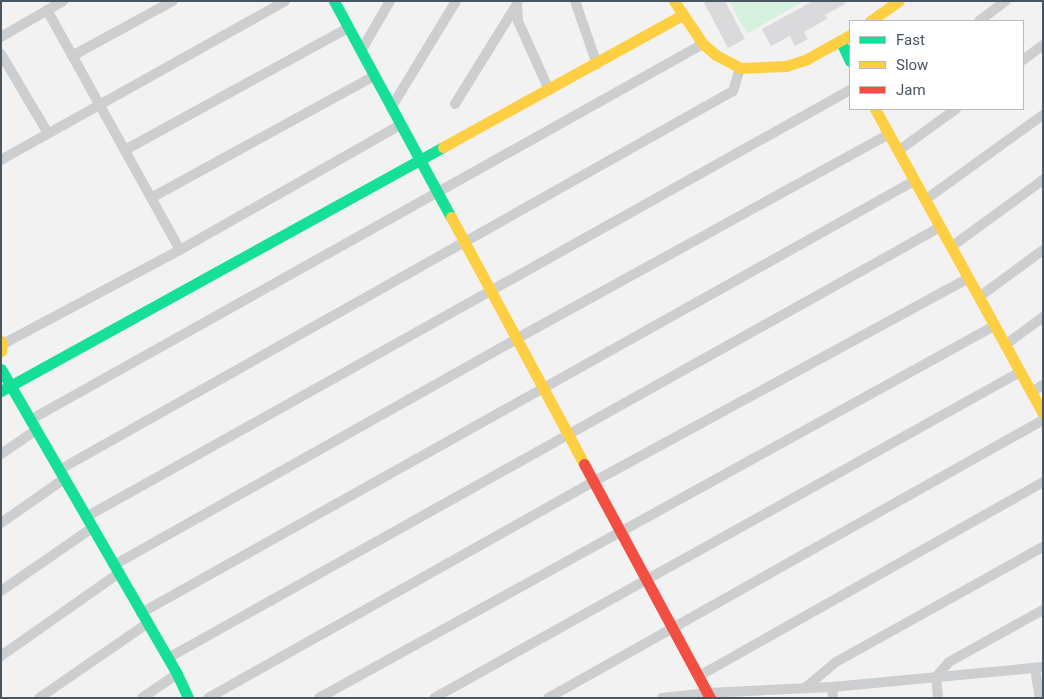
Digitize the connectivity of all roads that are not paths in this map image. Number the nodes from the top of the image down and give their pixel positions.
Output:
1 (63, 1) edge
2 (172, 1) edge
3 (285, 1) edge
4 (334, 1) edge
5 (390, 1) edge
6 (456, 1) edge
7 (575, 1) edge
8 (674, 1) edge
9 (899, 1) edge
10 (1006, 1) edge
11 (517, 3) edge
12 (47, 10) junction
13 (682, 15) junction
14 (871, 20) edge
15 (980, 20) edge
16 (348, 28) junction
17 (1, 37) edge
18 (846, 38) edge
19 (703, 44) junction
20 (1043, 45) edge
21 (361, 51) junction
22 (1, 54) edge
23 (849, 55) edge
24 (72, 56) junction
25 (1024, 59) edge
26 (598, 64) junction
27 (740, 68) junction
28 (374, 76) junction
29 (549, 90) junction
30 (849, 91) edge
31 (99, 104) junction
32 (455, 104) dead end
33 (391, 108) junction
34 (876, 110) edge
35 (955, 110) edge
36 (1043, 115) edge
37 (400, 125) junction
38 (48, 133) junction
39 (888, 134) junction
40 (125, 150) junction
41 (898, 151) junction
42 (1, 160) edge
43 (419, 161) junction
44 (1043, 180) edge
45 (914, 181) junction
46 (437, 194) junction
47 (152, 198) junction
48 (925, 200) junction
49 (940, 227) junction
50 (464, 244) junction
51 (951, 247) junction
52 (180, 250) junction
53 (1043, 250) edge
54 (968, 278) junction
55 (490, 292) junction
56 (979, 297) junction
57 (1043, 317) edge
58 (994, 326) junction
59 (516, 339) junction
60 (2, 345) edge
61 (1005, 345) junction
62 (1, 370) edge
63 (1020, 372) junction
64 (1043, 385) edge
65 (6, 388) edge
66 (542, 388) junction
67 (1031, 393) junction
68 (1043, 413) edge
69 (1043, 420) edge
70 (33, 425) junction
71 (568, 436) junction
72 (1, 454) edge
73 (61, 475) junction
74 (593, 482) junction
75 (1043, 482) edge
76 (89, 522) junction
77 (1, 523) edge
78 (620, 531) junction
79 (1043, 546) edge
80 (116, 569) junction
81 (646, 579) junction
82 (1, 591) edge
83 (1043, 610) edge
84 (144, 618) junction
85 (672, 627) junction
86 (1, 656) edge
87 (168, 658) junction
88 (1039, 668) edge
89 (177, 674) junction
90 (699, 676) junction
91 (936, 677) junction
92 (805, 688) junction
93 (832, 692) edge
94 (709, 695) edge
95 (39, 698) edge
96 (142, 698) edge
97 (188, 698) edge
98 (208, 698) edge
99 (319, 698) edge
100 (434, 698) edge
101 (548, 698) edge
102 (662, 698) edge
103 (938, 698) edge
104 (1040, 698) edge

1 - 12 street
2 - 24 street
3 - 31 street
4 - 16 street
5 - 21 street
6 - 33 street
7 - 26 street
8 - 13 street
9 - 14 street
10 - 15 street
11 - 29 street
11 - 32 street
12 - 17 street
12 - 24 street
13 - 19 street
13 - 26 street
16 - 21 street
16 - 40 street
18 - 23 street
18 - 27 street
19 - 27 street
19 - 46 street
20 - 25 street
21 - 28 street
22 - 38 street
24 - 31 street
26 - 29 street
27 - 50 street
28 - 33 street
28 - 47 street
29 - 43 street
30 - 55 street
31 - 38 street
31 - 40 street
33 - 37 street
34 - 39 street
35 - 41 street
36 - 48 street
37 - 43 street
37 - 52 street
38 - 42 street
39 - 41 street
39 - 59 street
40 - 47 street
41 - 45 street
43 - 46 street
43 - 65 street
44 - 51 street
45 - 48 street
45 - 66 street
46 - 50 street
46 - 70 street
47 - 52 street
48 - 49 street
49 - 51 street
49 - 71 street
50 - 55 street
50 - 73 street
51 - 54 street
52 - 60 street
53 - 56 street
54 - 56 street
54 - 74 street
55 - 59 street
55 - 76 street
56 - 58 street
57 - 61 street
58 - 61 street
58 - 78 street
59 - 66 street
59 - 80 street
61 - 63 street
62 - 65 street
63 - 67 street
63 - 81 street
64 - 67 street
65 - 70 street
66 - 71 street
66 - 84 street
67 - 68 street
69 - 85 street
70 - 72 street
70 - 73 street
71 - 74 street
71 - 87 street
73 - 76 street
73 - 77 street
74 - 78 street
74 - 98 street
75 - 90 street
76 - 80 street
76 - 82 street
78 - 81 street
78 - 99 street
79 - 92 street
80 - 84 street
80 - 86 street
81 - 85 street
81 - 100 street
83 - 91 street
84 - 87 street
84 - 95 street
85 - 90 street
85 - 101 street
87 - 89 street
88 - 91 street
88 - 104 street
89 - 96 street
89 - 97 street
90 - 94 street
91 - 93 street
91 - 103 street
92 - 93 street
92 - 94 street
94 - 102 street

